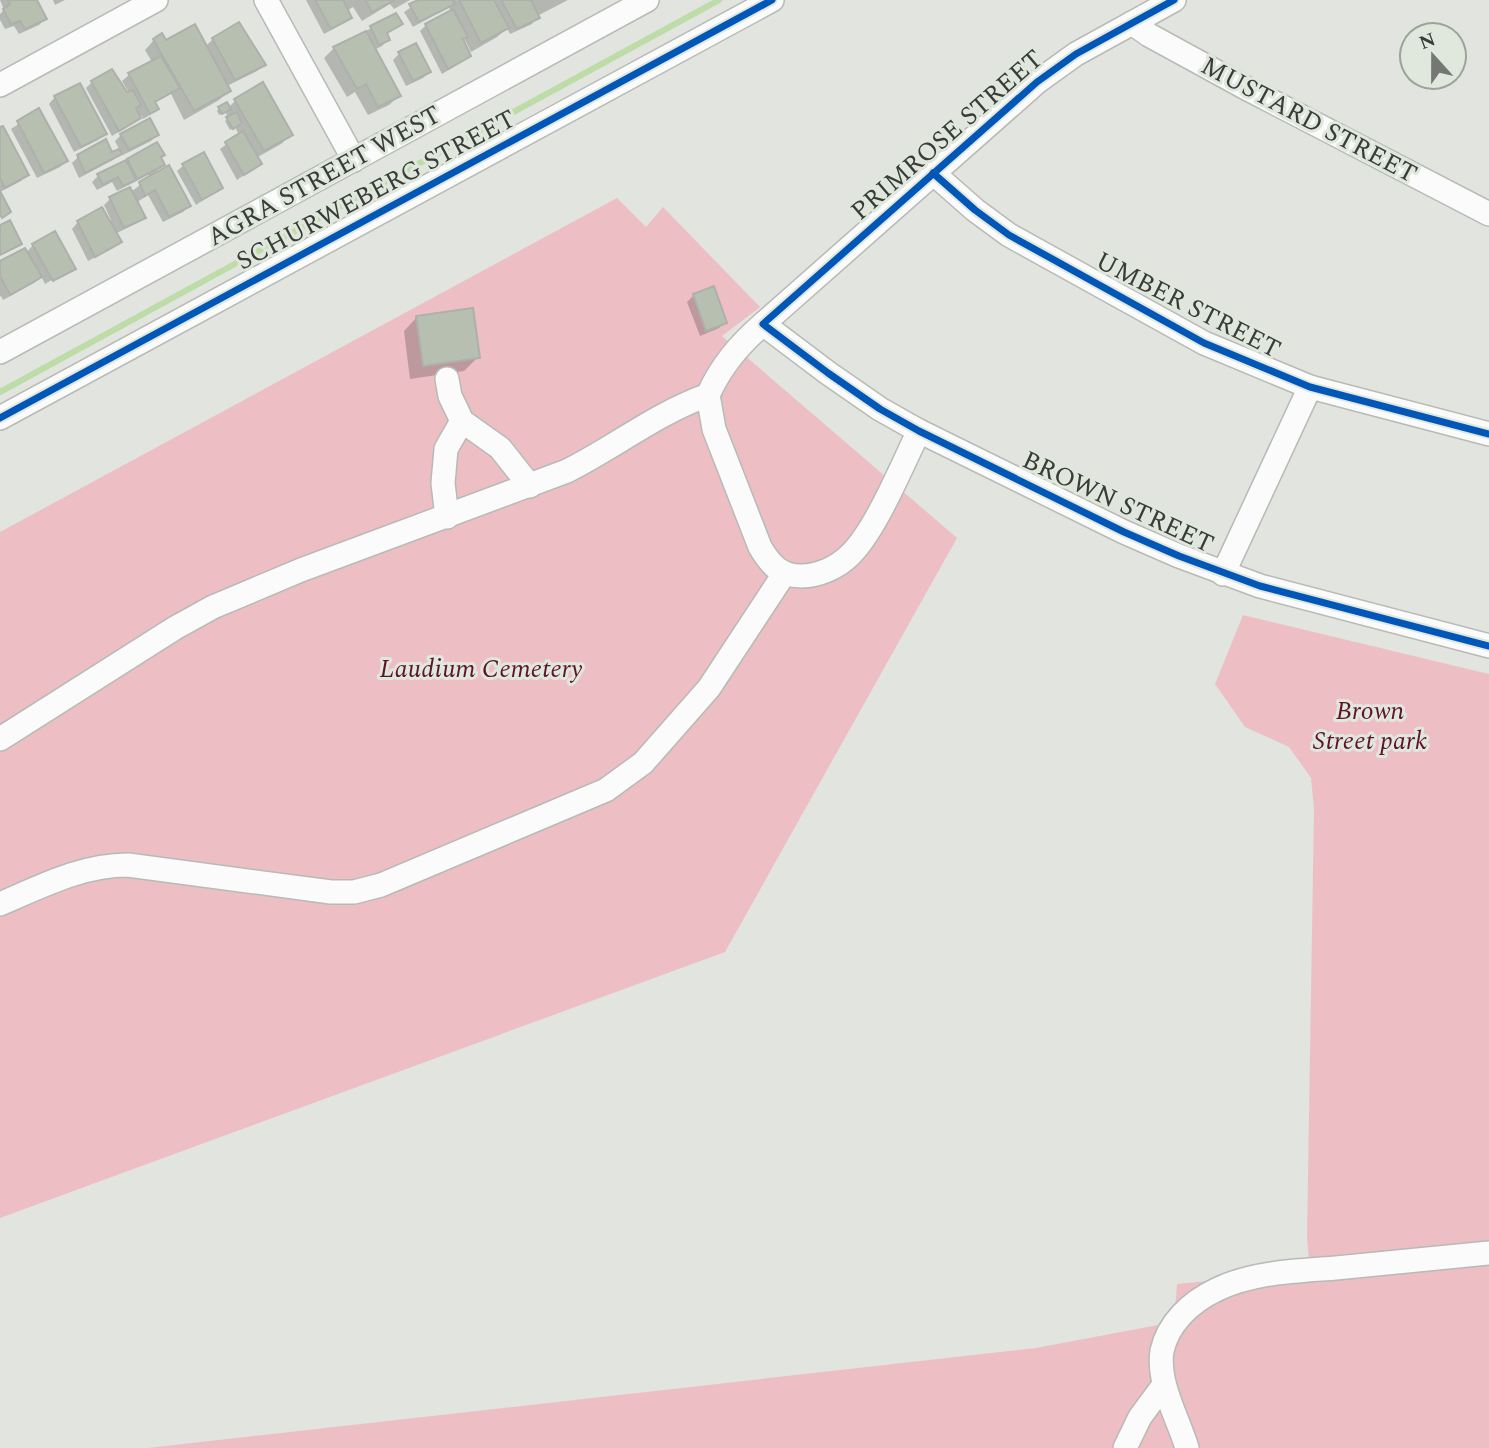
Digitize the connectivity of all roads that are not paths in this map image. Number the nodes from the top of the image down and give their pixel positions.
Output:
1 (156, 0) edge
2 (266, 0) edge
3 (647, 0) edge
4 (772, 0) edge
5 (1174, 0) edge
6 (1132, 23) junction
7 (2, 80) edge
8 (354, 160) junction
9 (933, 173) junction
10 (1489, 214) edge
11 (762, 324) junction
12 (0, 352) edge
13 (447, 379) dead end
14 (1310, 387) junction
15 (708, 395) junction
16 (0, 418) edge
17 (462, 421) junction
18 (919, 431) junction
19 (1489, 434) edge
20 (530, 486) junction
21 (447, 517) junction
22 (784, 574) junction
23 (1223, 574) junction
24 (1489, 646) edge
25 (0, 739) edge
26 (0, 904) edge
27 (1489, 1253) edge
28 (1163, 1385) junction
29 (1125, 1448) edge
30 (1187, 1448) edge

1 - 7 street
2 - 8 street
3 - 8 street, AGRA STREET WEST
4 - 16 street, SCHURWEBERG STREET
5 - 6 street, PRIMROSE STREET
6 - 9 street, PRIMROSE STREET
6 - 10 street, MUSTARD STREET
8 - 12 street, AGRA STREET WEST
9 - 11 street, PRIMROSE STREET
9 - 14 street, UMBER STREET
11 - 15 street, PRIMROSE STREET
11 - 18 street, BROWN STREET
13 - 17 street
14 - 19 street, UMBER STREET
14 - 23 street
15 - 20 street
15 - 22 street
17 - 20 street
17 - 21 street
18 - 22 street
18 - 23 street, BROWN STREET
20 - 21 street
21 - 25 street
22 - 26 street
23 - 24 street, BROWN STREET
27 - 28 street
28 - 29 street
28 - 30 street

